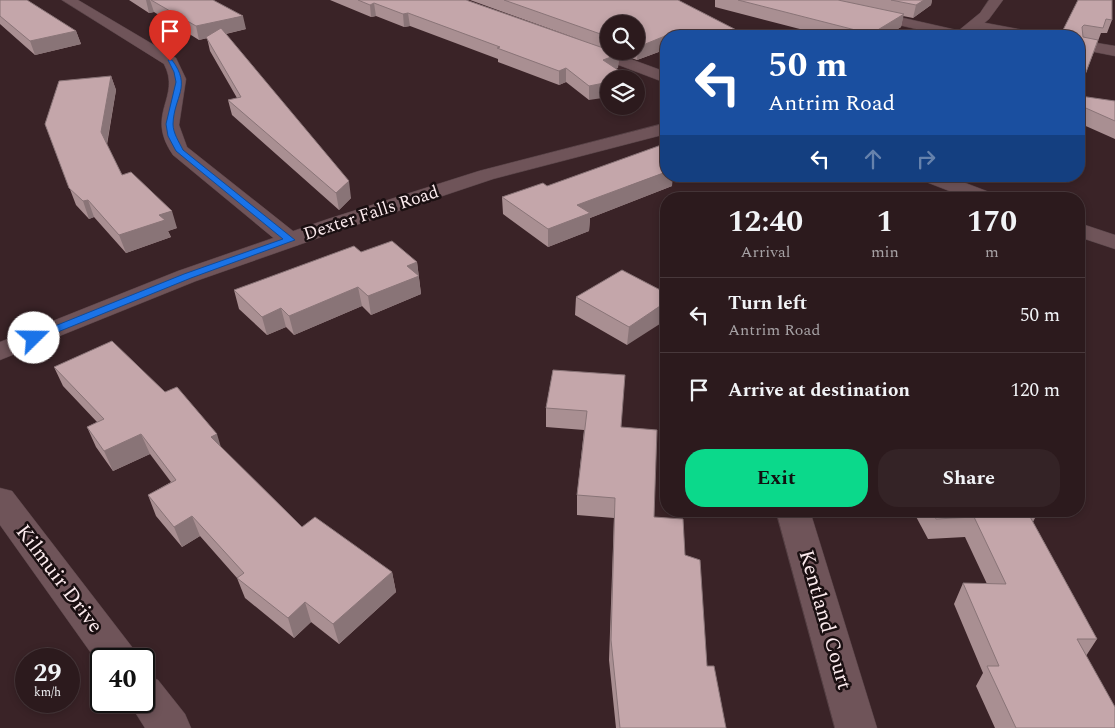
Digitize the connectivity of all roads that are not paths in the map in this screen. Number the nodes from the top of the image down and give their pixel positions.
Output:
1 (69, 0) edge
2 (806, 0) edge
3 (996, 0) edge
4 (975, 25) junction
5 (934, 30) edge
6 (968, 30) edge
7 (1002, 30) edge
8 (572, 42) edge
9 (1085, 45) edge
10 (1115, 51) edge
11 (660, 76) edge
12 (660, 130) edge
13 (944, 182) edge
14 (971, 192) edge
15 (1085, 232) edge
16 (290, 240) junction
17 (1115, 242) edge
18 (0, 352) edge
19 (0, 500) edge
20 (796, 517) edge
21 (110, 648) edge
22 (155, 708) edge
23 (169, 728) edge
24 (856, 728) edge

1 - 16 street
2 - 5 street
3 - 4 street
4 - 6 street
4 - 7 street
8 - 11 street
9 - 10 street
12 - 16 street, Dexter Falls Road
13 - 14 street
15 - 17 street
16 - 18 street, Dexter Falls Road
19 - 21 street, Kilmuir Drive
20 - 24 street, Kentland Court
22 - 23 street

